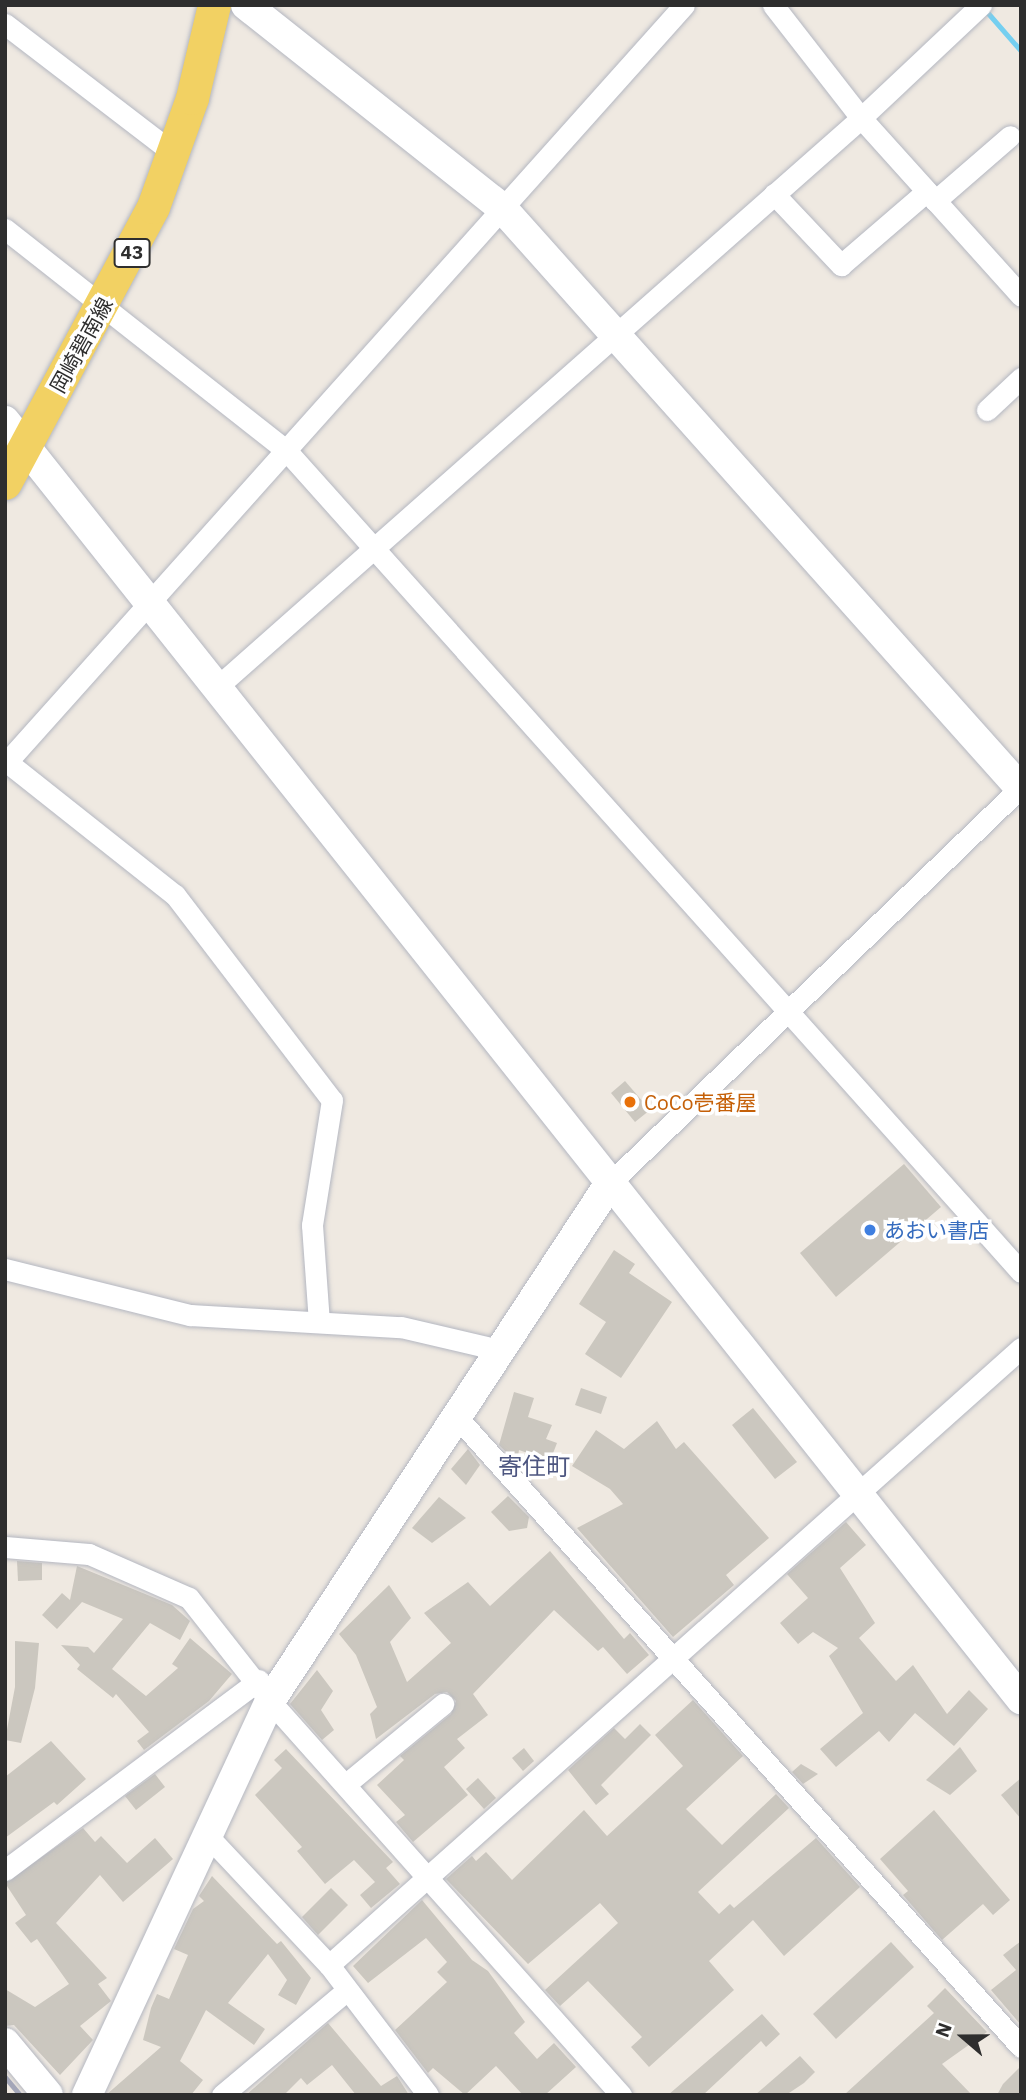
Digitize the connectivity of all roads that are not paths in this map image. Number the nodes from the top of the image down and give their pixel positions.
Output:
1 (214, 5) edge
2 (246, 5) edge
3 (684, 5) edge
4 (773, 5) edge
5 (981, 5) edge
6 (5, 24) edge
7 (861, 118) junction
8 (1010, 136) dead end
9 (173, 153) junction
10 (774, 194) junction
11 (931, 196) junction
12 (503, 209) junction
13 (5, 229) edge
14 (1021, 296) edge
15 (103, 303) junction
16 (616, 335) junction
17 (1021, 378) edge
18 (987, 410) dead end
19 (15, 434) edge
20 (285, 449) junction
21 (5, 483) edge
22 (375, 550) junction
23 (149, 603) junction
24 (217, 687) junction
25 (6, 763) edge
26 (1021, 788) edge
27 (788, 1013) junction
28 (610, 1183) junction
29 (5, 1269) edge
30 (1021, 1272) edge
31 (319, 1322) junction
32 (1021, 1348) edge
33 (499, 1350) junction
34 (456, 1416) junction
35 (855, 1491) junction
36 (5, 1547) edge
37 (671, 1658) junction
38 (264, 1691) junction
39 (1021, 1699) edge
40 (443, 1704) dead end
41 (346, 1784) junction
42 (205, 1833) junction
43 (5, 1870) edge
44 (428, 1874) junction
45 (329, 1965) junction
46 (347, 1990) junction
47 (5, 2043) edge
48 (1021, 2047) edge
49 (48, 2095) edge
50 (87, 2095) edge
51 (222, 2095) edge
52 (428, 2095) edge
53 (621, 2095) edge

1 - 9 main road, 岡崎碧南線 / 43
2 - 12 street
3 - 12 street
4 - 7 street
5 - 7 street
6 - 9 street
7 - 10 street
7 - 11 street
8 - 11 street
9 - 15 main road, 岡崎碧南線 / 43
10 - 11 street
10 - 16 street
11 - 14 street
12 - 16 street
12 - 20 street
13 - 15 street
15 - 19 main road, 岡崎碧南線 / 43
15 - 20 street
16 - 22 street
16 - 26 street
17 - 18 street
19 - 21 main road, 岡崎碧南線 / 43
19 - 23 street
20 - 22 street
20 - 23 street
22 - 24 street
22 - 27 street
23 - 24 street
23 - 25 street
24 - 28 street
25 - 31 street
26 - 27 street
27 - 28 street
27 - 30 street
28 - 33 street
28 - 35 street
29 - 31 street
31 - 33 street
32 - 35 street
33 - 34 street
34 - 37 street
34 - 38 street
35 - 37 street
35 - 39 street
36 - 38 street
37 - 44 street
37 - 48 street
38 - 41 street
38 - 42 street
38 - 43 street
40 - 41 street
41 - 44 street
42 - 45 street
42 - 50 street
44 - 45 street
44 - 53 street
45 - 46 street
46 - 51 street
46 - 52 street
47 - 49 street

